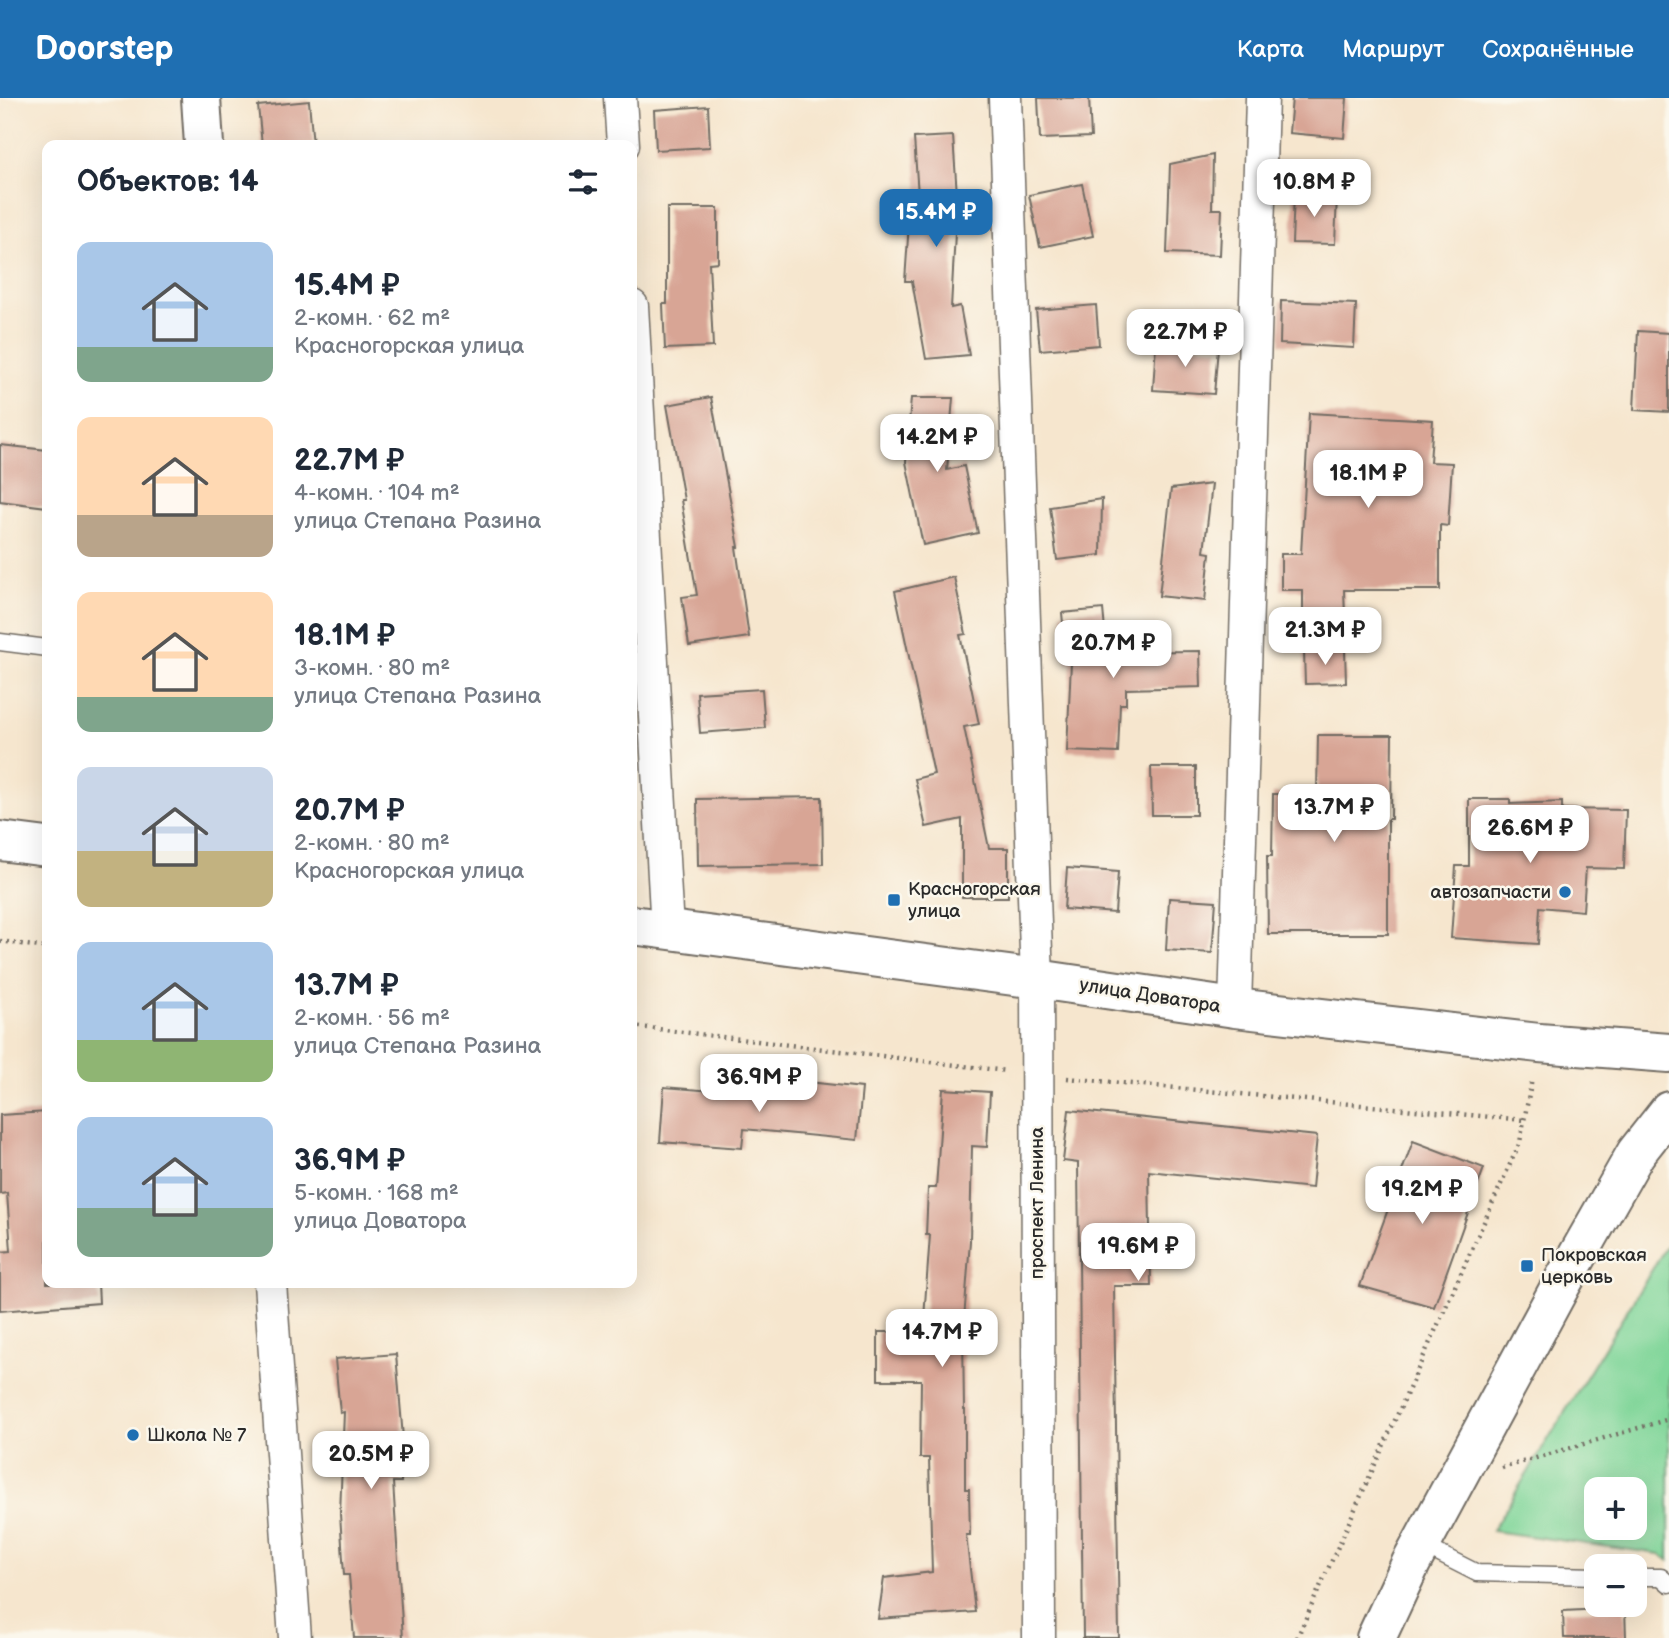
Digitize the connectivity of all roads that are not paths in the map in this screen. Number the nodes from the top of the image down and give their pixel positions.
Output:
1 (201, 98) edge
2 (620, 98) edge
3 (1006, 98) edge
4 (1262, 98) edge
5 (204, 140) edge
6 (623, 140) edge
7 (637, 479) edge
8 (0, 642) edge
9 (42, 647) edge
10 (0, 841) edge
11 (42, 846) edge
12 (650, 928) edge
13 (1037, 979) junction
14 (1235, 1008) junction
15 (1669, 1053) edge
16 (1669, 1111) edge
17 (271, 1288) edge
18 (1420, 1545) junction
19 (1584, 1576) edge
20 (1647, 1577) edge
21 (1669, 1584) edge
22 (295, 1638) edge
23 (1039, 1638) edge
24 (1376, 1638) edge

1 - 5 main road
2 - 6 street
3 - 13 street
4 - 14 street
7 - 12 street
8 - 9 lane
10 - 11 main road
12 - 13 main road, улица Доватора
13 - 14 main road, улица Доватора
13 - 23 street, проспект Ленина
14 - 15 main road, улица Доватора
16 - 18 main road
17 - 22 street
18 - 19 lane
18 - 24 main road
20 - 21 lane

